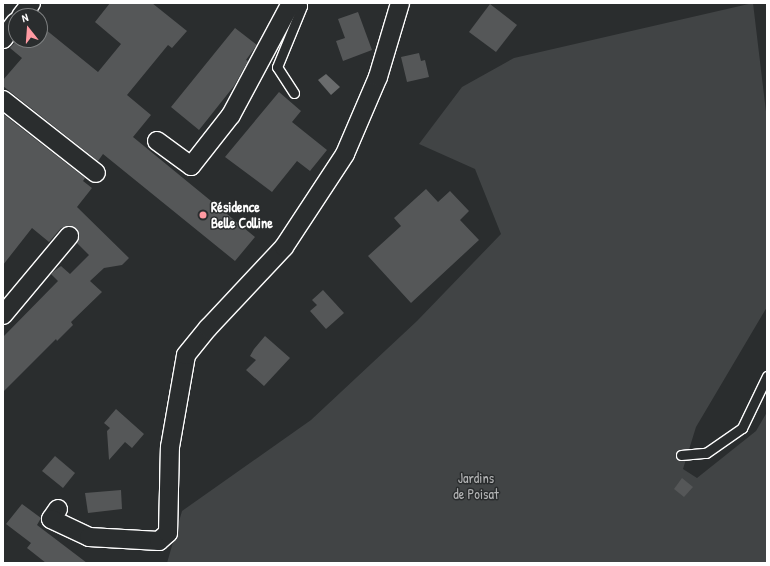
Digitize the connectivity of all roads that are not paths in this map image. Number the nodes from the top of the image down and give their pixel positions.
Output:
1 (291, 3) edge
2 (301, 3) edge
3 (400, 3) edge
4 (294, 93) dead end
5 (3, 100) edge
6 (157, 141) dead end
7 (96, 173) dead end
8 (69, 236) dead end
9 (3, 315) edge
10 (767, 376) edge
11 (681, 454) dead end
12 (58, 509) dead end

1 - 6 street
2 - 4 lane
3 - 12 street
5 - 7 street
8 - 9 street
10 - 11 lane

